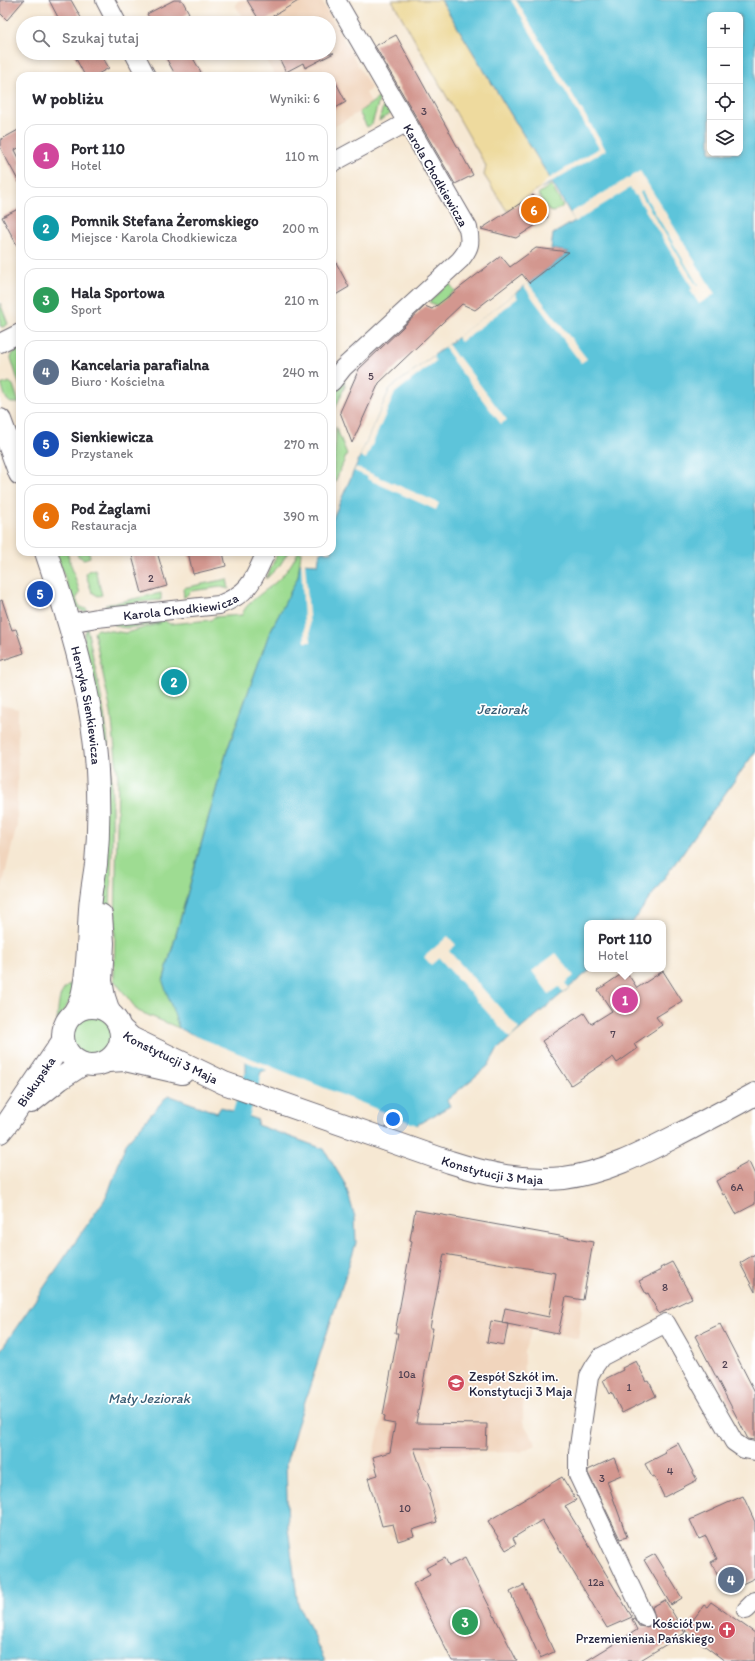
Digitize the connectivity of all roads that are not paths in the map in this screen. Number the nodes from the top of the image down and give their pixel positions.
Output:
1 (105, 0) edge
2 (336, 0) edge
3 (113, 16) edge
4 (138, 60) edge
5 (144, 72) edge
6 (400, 126) dead end
7 (336, 161) edge
8 (16, 335) edge
9 (0, 343) edge
10 (336, 377) edge
11 (0, 420) edge
12 (16, 463) edge
13 (47, 556) edge
14 (264, 556) edge
15 (69, 623) junction
16 (96, 864) junction
17 (74, 1013) junction
18 (115, 1020) junction
19 (63, 1041) junction
20 (108, 1061) junction
21 (83, 1064) junction
22 (224, 1083) junction
23 (755, 1094) edge
24 (4, 1126) edge
25 (755, 1452) edge
26 (645, 1617) dead end

1 - 3 street
2 - 10 street, Karola Chodkiewicza
4 - 5 street
6 - 7 street
8 - 9 street
11 - 12 main road
13 - 15 main road, Henryka Sienkiewicza
14 - 15 street, Karola Chodkiewicza
15 - 16 main road, Henryka Sienkiewicza
16 - 17 main road, Henryka Sienkiewicza
16 - 18 main road, Henryka Sienkiewicza
17 - 18 main road
17 - 19 main road
18 - 20 main road
18 - 22 main road, Konstytucji 3 Maja
19 - 21 main road
19 - 24 main road, Biskupska
20 - 21 main road
20 - 22 main road, Konstytucji 3 Maja
21 - 24 main road, Biskupska
22 - 23 main road, Konstytucji 3 Maja
25 - 26 street

